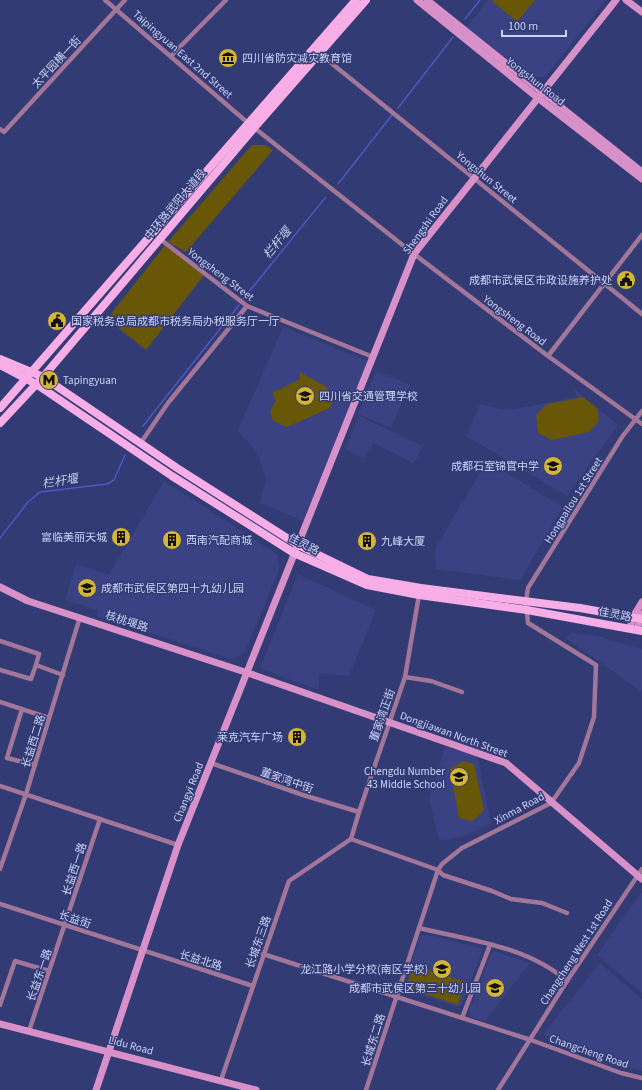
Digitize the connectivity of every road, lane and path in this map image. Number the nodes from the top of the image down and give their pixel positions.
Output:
1 (105, 0) edge
2 (125, 0) edge
3 (226, 0) edge
4 (356, 0) edge
5 (366, 0) edge
6 (417, 0) edge
7 (427, 0) edge
8 (616, 0) edge
9 (626, 0) edge
10 (117, 9) junction
11 (642, 12) edge
12 (320, 54) junction
13 (172, 56) junction
14 (540, 96) junction
15 (251, 125) junction
16 (0, 129) edge
17 (642, 172) edge
18 (474, 178) junction
19 (642, 179) edge
20 (152, 233) junction
21 (642, 235) edge
22 (160, 239) junction
23 (414, 254) junction
24 (604, 283) junction
25 (247, 306) junction
26 (642, 314) edge
27 (548, 356) junction
28 (373, 357) junction
29 (0, 359) edge
30 (0, 365) edge
31 (33, 372) junction
32 (43, 377) junction
33 (27, 379) junction
34 (36, 384) junction
35 (0, 408) edge
36 (642, 411) edge
37 (635, 420) junction
38 (0, 423) edge
39 (642, 424) edge
40 (140, 444) junction
41 (298, 545) junction
42 (294, 553) junction
43 (0, 587) edge
44 (419, 595) junction
45 (526, 601) junction
46 (642, 602) edge
47 (527, 610) junction
48 (80, 617) junction
49 (639, 617) edge
50 (636, 629) edge
51 (0, 641) edge
52 (36, 665) junction
53 (0, 670) edge
54 (248, 673) junction
55 (63, 675) junction
56 (405, 677) junction
57 (462, 692) dead end
58 (0, 702) edge
59 (22, 709) junction
60 (49, 718) junction
61 (389, 722) junction
62 (211, 763) junction
63 (35, 765) junction
64 (0, 786) edge
65 (26, 794) junction
66 (551, 803) junction
67 (358, 812) junction
68 (100, 819) junction
69 (352, 839) junction
70 (178, 845) junction
71 (0, 869) edge
72 (642, 869) edge
73 (438, 870) junction
74 (640, 877) edge
75 (0, 904) edge
76 (567, 913) dead end
77 (65, 925) junction
78 (419, 928) junction
79 (490, 945) junction
80 (143, 951) junction
81 (263, 954) junction
82 (49, 971) junction
83 (567, 981) junction
84 (253, 986) junction
85 (396, 996) junction
86 (0, 1005) edge
87 (462, 1018) junction
88 (0, 1024) edge
89 (29, 1031) junction
90 (531, 1040) junction
91 (109, 1051) junction
92 (642, 1078) edge
93 (221, 1080) junction
94 (96, 1090) edge
95 (254, 1090) edge
96 (366, 1090) edge
97 (498, 1090) edge

1 - 10 street, Taipingyuan East 2nd Street
2 - 10 street, 太平园横一街
3 - 13 street
4 - 15 main road, 中环路武阳大道段
5 - 12 main road, 中环路武阳大道段
6 - 14 street, Yongshun Road
7 - 14 street
8 - 14 street, Shengshi Road
9 - 11 street
10 - 13 street, Taipingyuan East 2nd Street
10 - 16 street, 太平园横一街
12 - 15 main road, 中环路武阳大道段
12 - 18 street, Yongshun Street
13 - 15 street, Taipingyuan East 2nd Street
14 - 17 street
14 - 18 street, Shengshi Road
14 - 19 street, Yongshun Road
15 - 20 main road, 中环路武阳大道段
15 - 22 main road, 中环路武阳大道段
15 - 23 street, Yongsheng Road
18 - 23 street, Shengshi Road
18 - 24 street, Yongshun Street
20 - 22 street, Yongsheng Street
20 - 31 main road, 中环路武阳大道段
21 - 24 street
22 - 25 street, Yongsheng Street
22 - 32 main road, 中环路武阳大道段
23 - 27 street, Yongsheng Road
23 - 28 street, Shengshi Road
24 - 26 street, Yongshun Street
24 - 27 street
25 - 28 street, Yongsheng Street
25 - 40 street
27 - 37 street, Yongsheng Road
28 - 41 street, Shengshi Road
29 - 31 main road, 佳灵路
30 - 33 main road, 佳灵路
31 - 32 main road, 佳灵路
31 - 33 main road, 中环路武阳大道段
32 - 34 main road, 中环路武阳大道段
32 - 40 main road, 佳灵路
33 - 34 main road, 佳灵路
33 - 35 main road, 中环路武阳大道段
34 - 38 main road, 中环路武阳大道段
34 - 42 main road, 佳灵路
36 - 37 street, Hongpailou 1st Street
37 - 39 street, Yongsheng Road
37 - 45 street, Hongpailou 1st Street
40 - 41 main road, 佳灵路
41 - 42 street, Changyi Road
41 - 45 main road, 佳灵路
42 - 44 main road, 佳灵路
42 - 54 street, Changyi Road
43 - 48 street, 核桃堰路
44 - 47 main road, 佳灵路
44 - 56 street, 董家湾正街
45 - 47 street, Xinma Road
45 - 49 main road, 佳灵路
46 - 49 street
47 - 50 main road, 佳灵路
47 - 66 street, Xinma Road
48 - 54 street, 核桃堰路
48 - 55 street, 长益西二路
49 - 50 street
51 - 52 street
52 - 53 street
52 - 55 street
54 - 61 street, Dongjiawan North Street
54 - 62 street, Changyi Road
55 - 60 street, 长益西二路
56 - 57 street
56 - 61 street, 董家湾正街
58 - 59 street
59 - 60 street
59 - 63 street
60 - 63 street, 长益西二路
61 - 66 street, Dongjiawan North Street
61 - 67 street, 董家湾正街
62 - 67 street, 董家湾中街
62 - 70 street, Changyi Road
63 - 65 street, 长益西二路
64 - 65 street
65 - 68 street
65 - 71 street, 长益西二路
66 - 73 street, Xinma Road
66 - 74 street, Dongjiawan North Street
67 - 69 street, 董家湾正街
68 - 70 street
68 - 77 street, 长益西一路
69 - 73 street
69 - 81 street, 长城东三路
70 - 80 street, Changyi Road
72 - 74 street, Changcheng West 1st Road
73 - 76 street
73 - 78 street, Xinma Road
74 - 83 street, Changcheng West 1st Road
75 - 77 street, 长益街
77 - 80 street, 长益街
77 - 82 street, 长益东一路
78 - 79 street
78 - 85 street, Xinma Road
79 - 83 street
79 - 87 street
80 - 84 street, 长益北路
80 - 91 street, Changyi Road
81 - 84 street, 长城东三路
81 - 85 street, Changcheng Road
82 - 86 street
82 - 89 street, 长益东一路
83 - 90 street, Changcheng West 1st Road
84 - 93 street, 长城东三路
85 - 87 street, Changcheng Road
85 - 96 street, 长城东二路
87 - 90 street, Changcheng Road
88 - 89 street, Lidu Road
89 - 91 street, Lidu Road
90 - 92 street, Changcheng Road
90 - 97 street, Changcheng West 1st Road
91 - 93 street, Lidu Road
91 - 94 street, Changyi Road
93 - 95 street, Lidu Road

